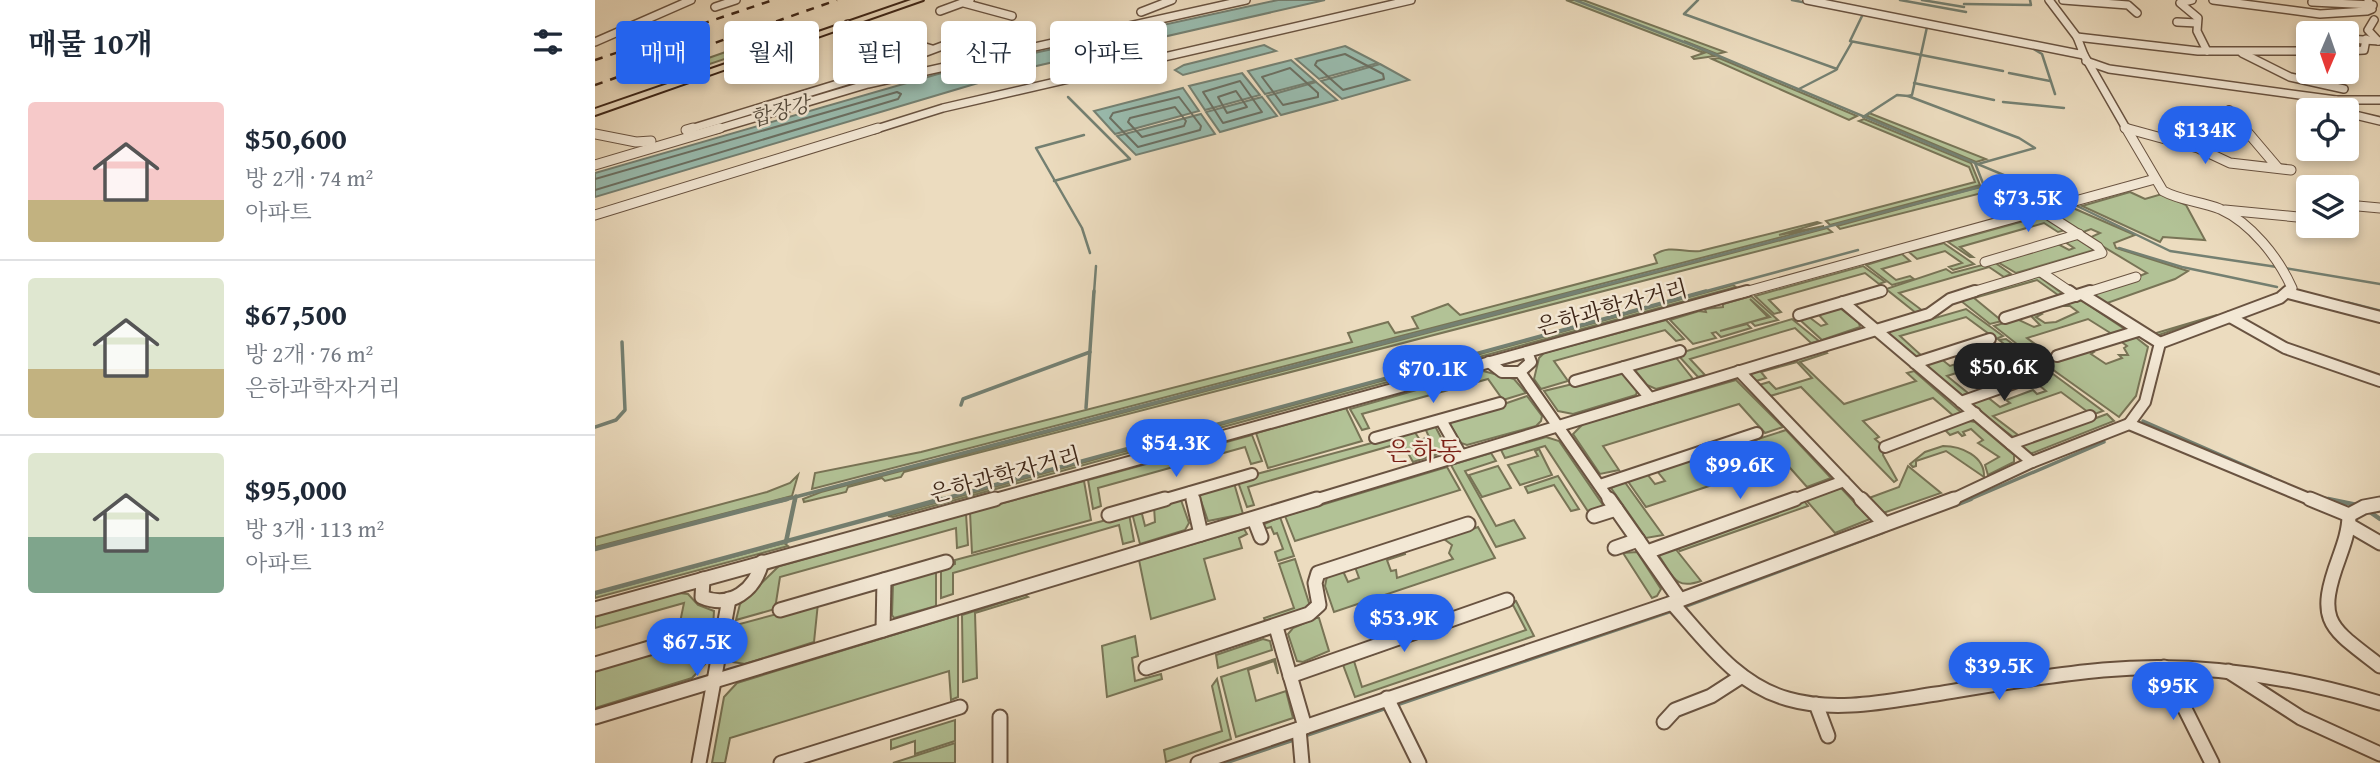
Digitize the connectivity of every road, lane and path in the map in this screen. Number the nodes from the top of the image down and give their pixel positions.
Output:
1 (691, 0) edge
2 (736, 0) edge
3 (919, 0) edge
4 (1172, 0) edge
5 (1246, 0) edge
6 (1411, 0) edge
7 (1807, 0) edge
8 (2049, 0) edge
9 (2063, 0) edge
10 (2192, 0) edge
11 (2213, 0) edge
12 (968, 1) edge
13 (2312, 2) dead end
14 (2355, 2) edge
15 (2370, 3) edge
16 (715, 7) dead end
17 (940, 11) dead end
18 (1141, 12) dead end
19 (2137, 13) dead end
20 (1012, 16) dead end
21 (2374, 20) dead end
22 (857, 21) edge
23 (2177, 22) dead end
24 (2197, 23) junction
25 (833, 29) edge
26 (2077, 37) junction
27 (2359, 39) edge
28 (2366, 39) junction
29 (2379, 41) edge
30 (595, 42) edge
31 (941, 46) edge
32 (927, 48) edge
33 (932, 49) junction
34 (2359, 50) edge
35 (2207, 51) junction
36 (2239, 51) junction
37 (2296, 51) edge
38 (2085, 58) junction
39 (2344, 89) dead end
40 (2321, 98) edge
41 (2359, 100) edge
42 (2380, 100) edge
43 (2229, 110) dead end
44 (595, 112) edge
45 (2359, 116) edge
46 (2380, 121) edge
47 (2125, 128) junction
48 (595, 134) edge
49 (595, 165) edge
50 (2278, 169) junction
51 (2291, 170) dead end
52 (2155, 179) junction
53 (2359, 206) edge
54 (2380, 208) edge
55 (2219, 209) junction
56 (2042, 211) junction
57 (595, 215) edge
58 (2296, 217) edge
59 (2079, 234) junction
60 (1985, 262) dead end
61 (2041, 272) junction
62 (2136, 277) dead end
63 (1882, 291) dead end
64 (2288, 293) junction
65 (2079, 295) junction
66 (1843, 302) junction
67 (1808, 315) dead end
68 (2230, 317) junction
69 (2380, 317) edge
70 (2005, 318) dead end
71 (1876, 330) junction
72 (2138, 331) junction
73 (1990, 340) dead end
74 (2160, 343) junction
75 (1680, 351) dead end
76 (1527, 352) junction
77 (2057, 356) dead end
78 (1489, 362) junction
79 (1915, 363) junction
80 (1624, 367) junction
81 (1739, 371) junction
82 (1520, 372) junction
83 (2037, 375) dead end
84 (1575, 381) dead end
85 (2380, 381) edge
86 (1650, 398) junction
87 (1961, 402) junction
88 (1500, 403) dead end
89 (1975, 414) junction
90 (2090, 416) dead end
91 (1441, 420) junction
92 (2129, 424) junction
93 (1558, 426) junction
94 (1757, 433) dead end
95 (1375, 438) dead end
96 (2011, 444) junction
97 (1885, 447) dead end
98 (1461, 455) junction
99 (2032, 462) junction
100 (1252, 474) dead end
101 (1844, 481) junction
102 (1600, 485) junction
103 (1191, 492) junction
104 (2380, 504) edge
105 (1616, 509) junction
106 (2355, 514) junction
107 (1109, 515) dead end
108 (1594, 516) dead end
109 (1254, 519) junction
110 (1468, 524) dead end
111 (1885, 524) junction
112 (1201, 534) junction
113 (1261, 537) dead end
114 (1638, 540) junction
115 (2380, 542) edge
116 (1615, 548) dead end
117 (1647, 552) junction
118 (762, 562) junction
119 (946, 562) dead end
120 (703, 579) junction
121 (884, 580) junction
122 (729, 599) junction
123 (1507, 600) dead end
124 (1676, 602) junction
125 (595, 608) edge
126 (780, 610) dead end
127 (1276, 627) junction
128 (883, 630) junction
129 (673, 641) dead end
130 (595, 664) edge
131 (2380, 666) edge
132 (2164, 667) junction
133 (1146, 668) dead end
134 (2228, 671) junction
135 (1290, 676) junction
136 (1742, 676) junction
137 (714, 680) junction
138 (1387, 698) junction
139 (2380, 703) edge
140 (1816, 704) junction
141 (960, 707) dead end
142 (595, 717) edge
143 (1000, 717) dead end
144 (1664, 722) dead end
145 (1302, 728) junction
146 (1828, 736) dead end
147 (2380, 754) edge
148 (699, 763) edge
149 (781, 763) edge
150 (1000, 763) edge
151 (1198, 763) edge
152 (1302, 763) edge
153 (1419, 763) edge
154 (2212, 763) edge

1 - 30 street
2 - 16 street
3 - 22 main road
4 - 18 street
5 - 49 street
6 - 57 street
7 - 38 street
8 - 26 street
9 - 19 street
10 - 24 street
11 - 15 street
12 - 17 street
12 - 20 street
13 - 14 street
14 - 15 street
21 - 29 street
23 - 24 street
24 - 35 street
25 - 44 main road
26 - 35 street
26 - 38 street
27 - 28 street
28 - 29 street
28 - 34 street
31 - 33 street
32 - 33 street
33 - 48 street
35 - 36 street
36 - 37 street
36 - 39 street
38 - 40 street
38 - 47 street
41 - 42 street
43 - 50 street
45 - 46 street
47 - 50 street
47 - 52 street
50 - 51 street
52 - 55 street
52 - 56 street, 은하과학자거리
53 - 54 street
55 - 58 street
55 - 64 street
56 - 59 street
56 - 76 street, 은하과학자거리
59 - 60 street
59 - 61 street
61 - 65 street
61 - 71 street
62 - 65 street
63 - 66 street
64 - 68 street
64 - 69 street
65 - 70 street
65 - 72 street
66 - 67 street
66 - 71 street
68 - 74 street
68 - 85 street
71 - 79 street
71 - 81 street
72 - 74 street
72 - 77 street
73 - 79 street
74 - 92 street
75 - 80 street
76 - 78 street, 은하과학자거리
76 - 82 street
78 - 82 street
78 - 118 street, 은하과학자거리
79 - 87 street
80 - 84 street
80 - 86 street
81 - 86 street
81 - 101 street
82 - 93 street
83 - 87 street
86 - 93 street
87 - 89 street
88 - 91 street
89 - 96 street
89 - 97 street
90 - 96 street
91 - 95 street
91 - 98 street
92 - 99 street
92 - 106 street
93 - 98 street
93 - 102 street
94 - 102 street
96 - 99 street
98 - 109 street
99 - 111 street
100 - 103 street
101 - 111 street
101 - 117 street
102 - 105 street
103 - 107 street
103 - 112 street
104 - 106 street
105 - 108 street
105 - 114 street
106 - 115 street
106 - 131 street
109 - 112 street
109 - 113 street
110 - 127 street
111 - 124 street
112 - 128 street
114 - 116 street
114 - 117 street
117 - 124 street
118 - 120 street, 은하과학자거리
118 - 122 street
119 - 121 street
120 - 122 street
120 - 125 street, 은하과학자거리
121 - 126 street
121 - 128 street
122 - 137 street
123 - 135 street
124 - 136 street
124 - 138 street
127 - 133 street
127 - 135 street
128 - 137 street
129 - 130 street
132 - 134 street
132 - 140 street
132 - 154 street
134 - 139 street
134 - 147 street
135 - 145 street
136 - 140 street
136 - 144 street
137 - 142 street
137 - 148 street
138 - 145 street
138 - 153 street
140 - 146 street
141 - 149 street
143 - 150 street
145 - 151 street
145 - 152 street

